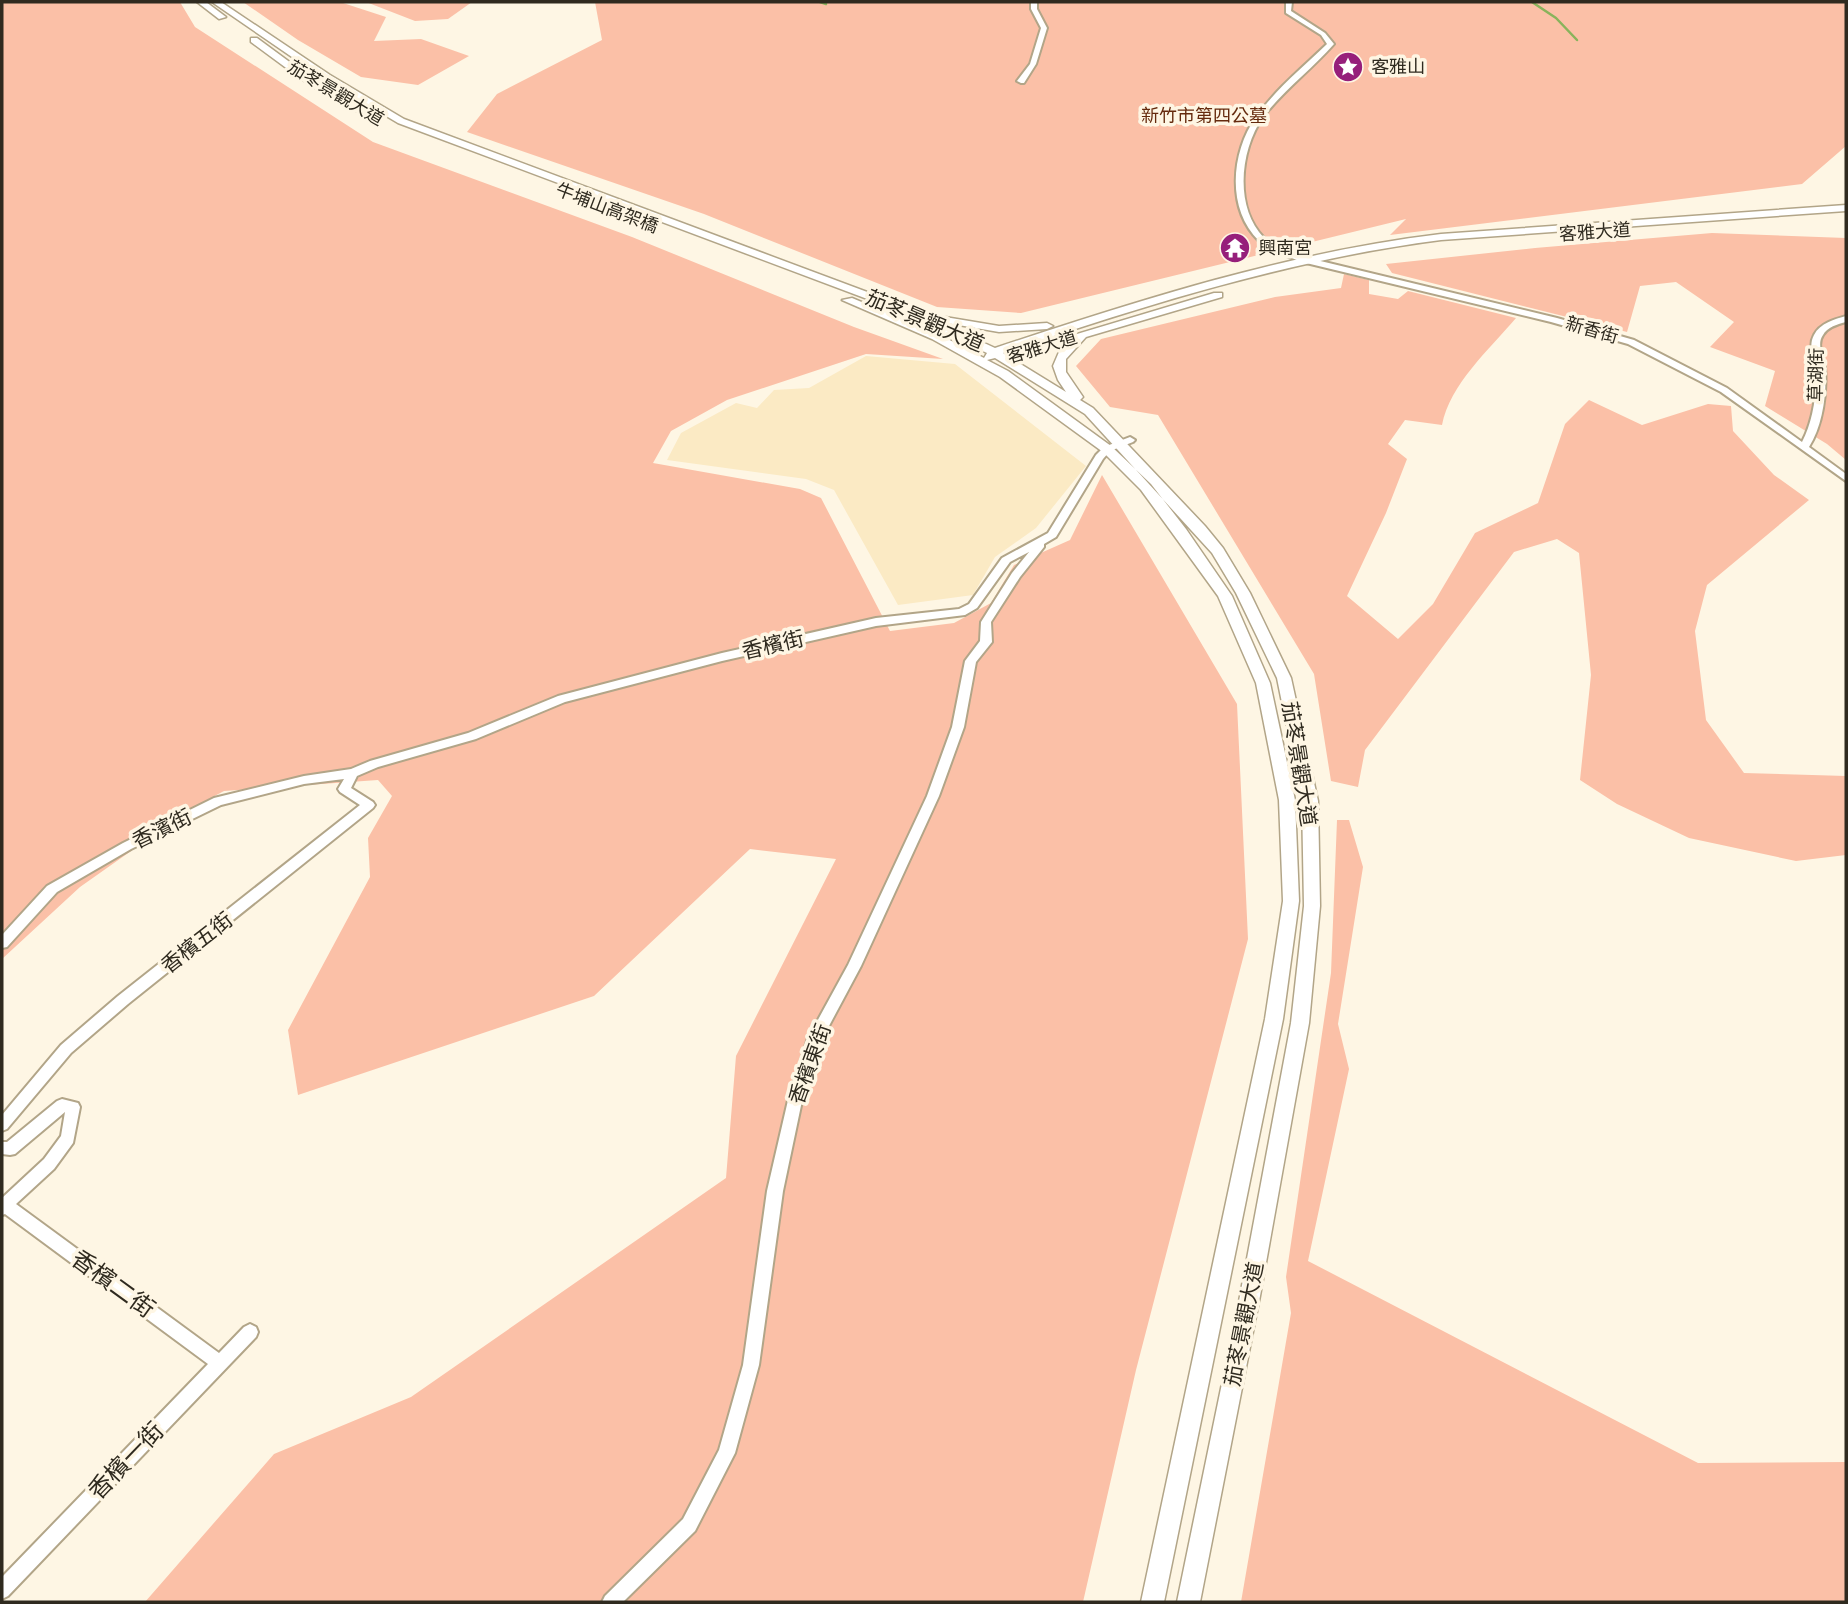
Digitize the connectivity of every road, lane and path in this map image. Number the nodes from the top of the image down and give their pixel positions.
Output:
1 (201, 2) edge
2 (216, 2) edge
3 (1034, 2) edge
4 (1289, 2) edge
5 (1021, 80) dead end
6 (494, 156) joint
7 (483, 162) joint
8 (1846, 208) edge
9 (1846, 215) edge
10 (734, 252) junction
11 (1305, 260) junction
12 (1326, 264) junction
13 (898, 307) junction
14 (1846, 318) edge
15 (1085, 328) junction
16 (994, 352) junction
17 (1006, 359) junction
18 (983, 362) junction
19 (1089, 411) junction
20 (1119, 444) junction
21 (1805, 446) junction
22 (1846, 478) edge
23 (1052, 535) junction
24 (352, 773) junction
25 (2, 943) edge
26 (2, 1125) edge
27 (2, 1148) edge
28 (4, 1206) edge
29 (250, 1332) dead end
30 (220, 1363) junction
31 (2, 1590) edge
32 (611, 1602) edge
33 (1152, 1602) edge
34 (1189, 1602) edge

1 - 7 street, 茄苳景觀大道
2 - 6 street, 茄苳景觀大道
3 - 5 street
4 - 11 street, 新香街
6 - 10 street, 牛埔山高架橋
7 - 10 street, 牛埔山高架橋
8 - 11 street, 客雅大道
9 - 12 street, 客雅大道
10 - 13 street, 茄苳景觀大道
10 - 18 street, 茄苳景觀大道
11 - 12 street, 新香街
11 - 15 street, 客雅大道
12 - 15 street, 客雅大道
12 - 21 street, 新香街
13 - 15 street
13 - 16 street, 茄苳景觀大道
14 - 21 street, 草湖街
15 - 16 street, 客雅大道
15 - 17 street, 客雅大道
15 - 19 street
16 - 17 street, 茄苳景觀大道
16 - 18 street, 客雅大道
17 - 18 street, 客雅大道
17 - 19 street, 茄苳景觀大道
18 - 20 street, 茄苳景觀大道
19 - 20 street, 茄苳景觀大道
20 - 23 street
20 - 33 street, 茄苳景觀大道
20 - 34 street, 茄苳景觀大道
21 - 22 street, 新香街
23 - 24 street, 香檳街
23 - 32 street, 香檳東街
24 - 25 street, 香濱街
24 - 26 street, 香檳五街
27 - 28 street
28 - 30 street, 香檳二街
29 - 30 street, 香檳一街
30 - 31 street, 香檳一街

